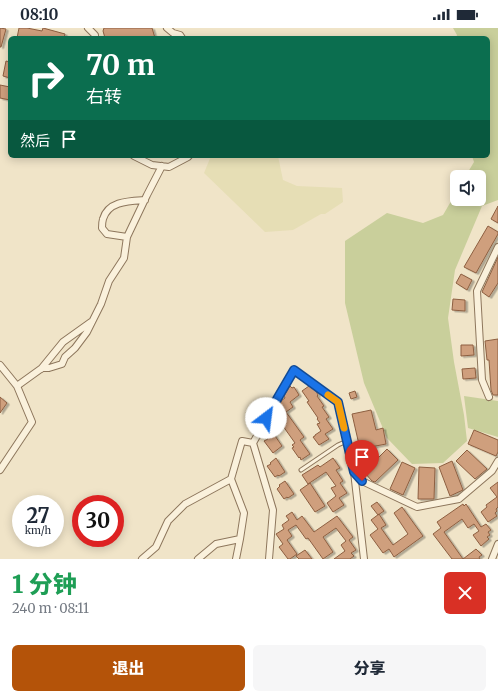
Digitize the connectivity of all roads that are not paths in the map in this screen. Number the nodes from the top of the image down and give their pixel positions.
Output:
1 (88, 28) edge
2 (167, 28) edge
3 (95, 36) edge
4 (181, 36) edge
5 (138, 158) edge
6 (186, 158) edge
7 (162, 166) junction
8 (144, 200) junction
9 (127, 237) junction
10 (498, 247) edge
11 (91, 322) junction
12 (0, 365) edge
13 (42, 368) junction
14 (17, 386) junction
15 (489, 397) dead end
16 (347, 441) junction
17 (253, 443) junction
18 (498, 461) edge
19 (0, 470) edge
20 (301, 470) dead end
21 (354, 472) junction
22 (231, 479) junction
23 (240, 539) junction
24 (498, 544) edge
25 (142, 559) edge
26 (198, 559) edge
27 (236, 559) edge
28 (270, 559) edge
29 (364, 559) edge
30 (492, 559) edge

1 - 3 street
2 - 4 street
5 - 7 street
6 - 7 street
7 - 8 street
8 - 9 street
8 - 9 street
9 - 11 street
10 - 15 street
11 - 13 street
11 - 13 street
12 - 14 street
13 - 14 street
14 - 19 street
16 - 17 street
16 - 20 lane
16 - 21 street
17 - 22 street
17 - 28 street
18 - 21 street
21 - 29 street
22 - 23 street
22 - 25 street
23 - 26 street
23 - 27 street
24 - 30 street

